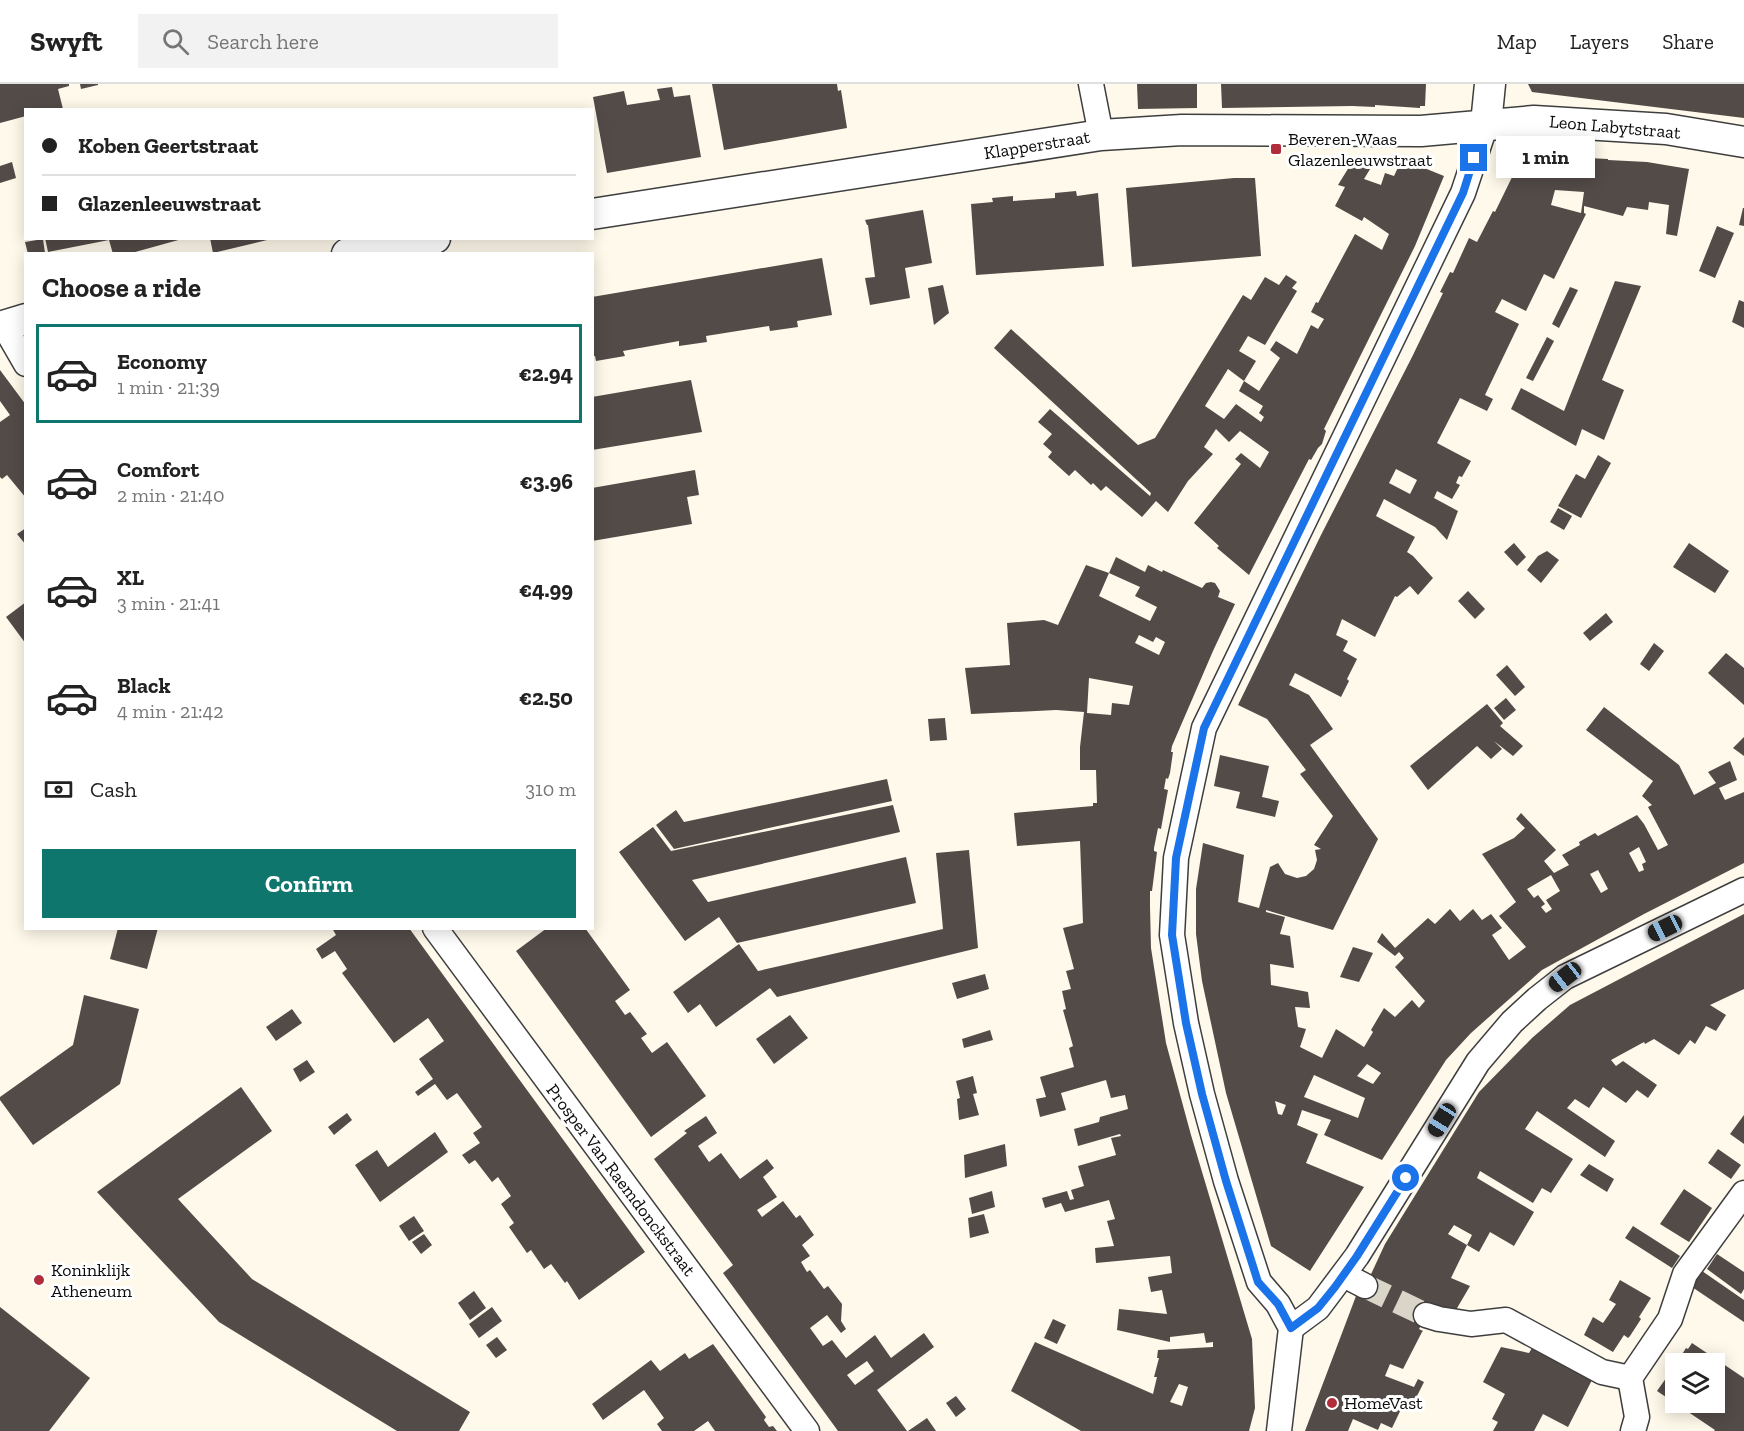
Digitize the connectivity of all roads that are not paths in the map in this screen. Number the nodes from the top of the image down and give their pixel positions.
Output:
1 (1091, 84) edge
2 (1490, 84) edge
3 (1486, 124) junction
4 (1101, 135) junction
5 (1744, 142) edge
6 (594, 214) edge
7 (424, 240) edge
8 (358, 252) edge
9 (7, 322) edge
10 (24, 360) edge
11 (1744, 890) edge
12 (436, 930) edge
13 (1744, 1193) edge
14 (1344, 1275) junction
15 (1365, 1286) tunnel mouth
16 (1426, 1315) tunnel mouth
17 (1291, 1328) junction
18 (1630, 1378) junction
19 (807, 1431) edge
20 (1279, 1431) edge
21 (1633, 1431) edge

1 - 4 street
2 - 3 street
3 - 4 street, Klapperstraat
3 - 5 street, Leon Labytstraat
3 - 17 street
4 - 6 street, Klapperstraat
7 - 8 street
9 - 10 street
11 - 14 street
12 - 19 street, Prosper Van Raemdonckstraat
13 - 18 street
14 - 15 street
14 - 17 street
16 - 18 street
17 - 20 street
18 - 21 street

